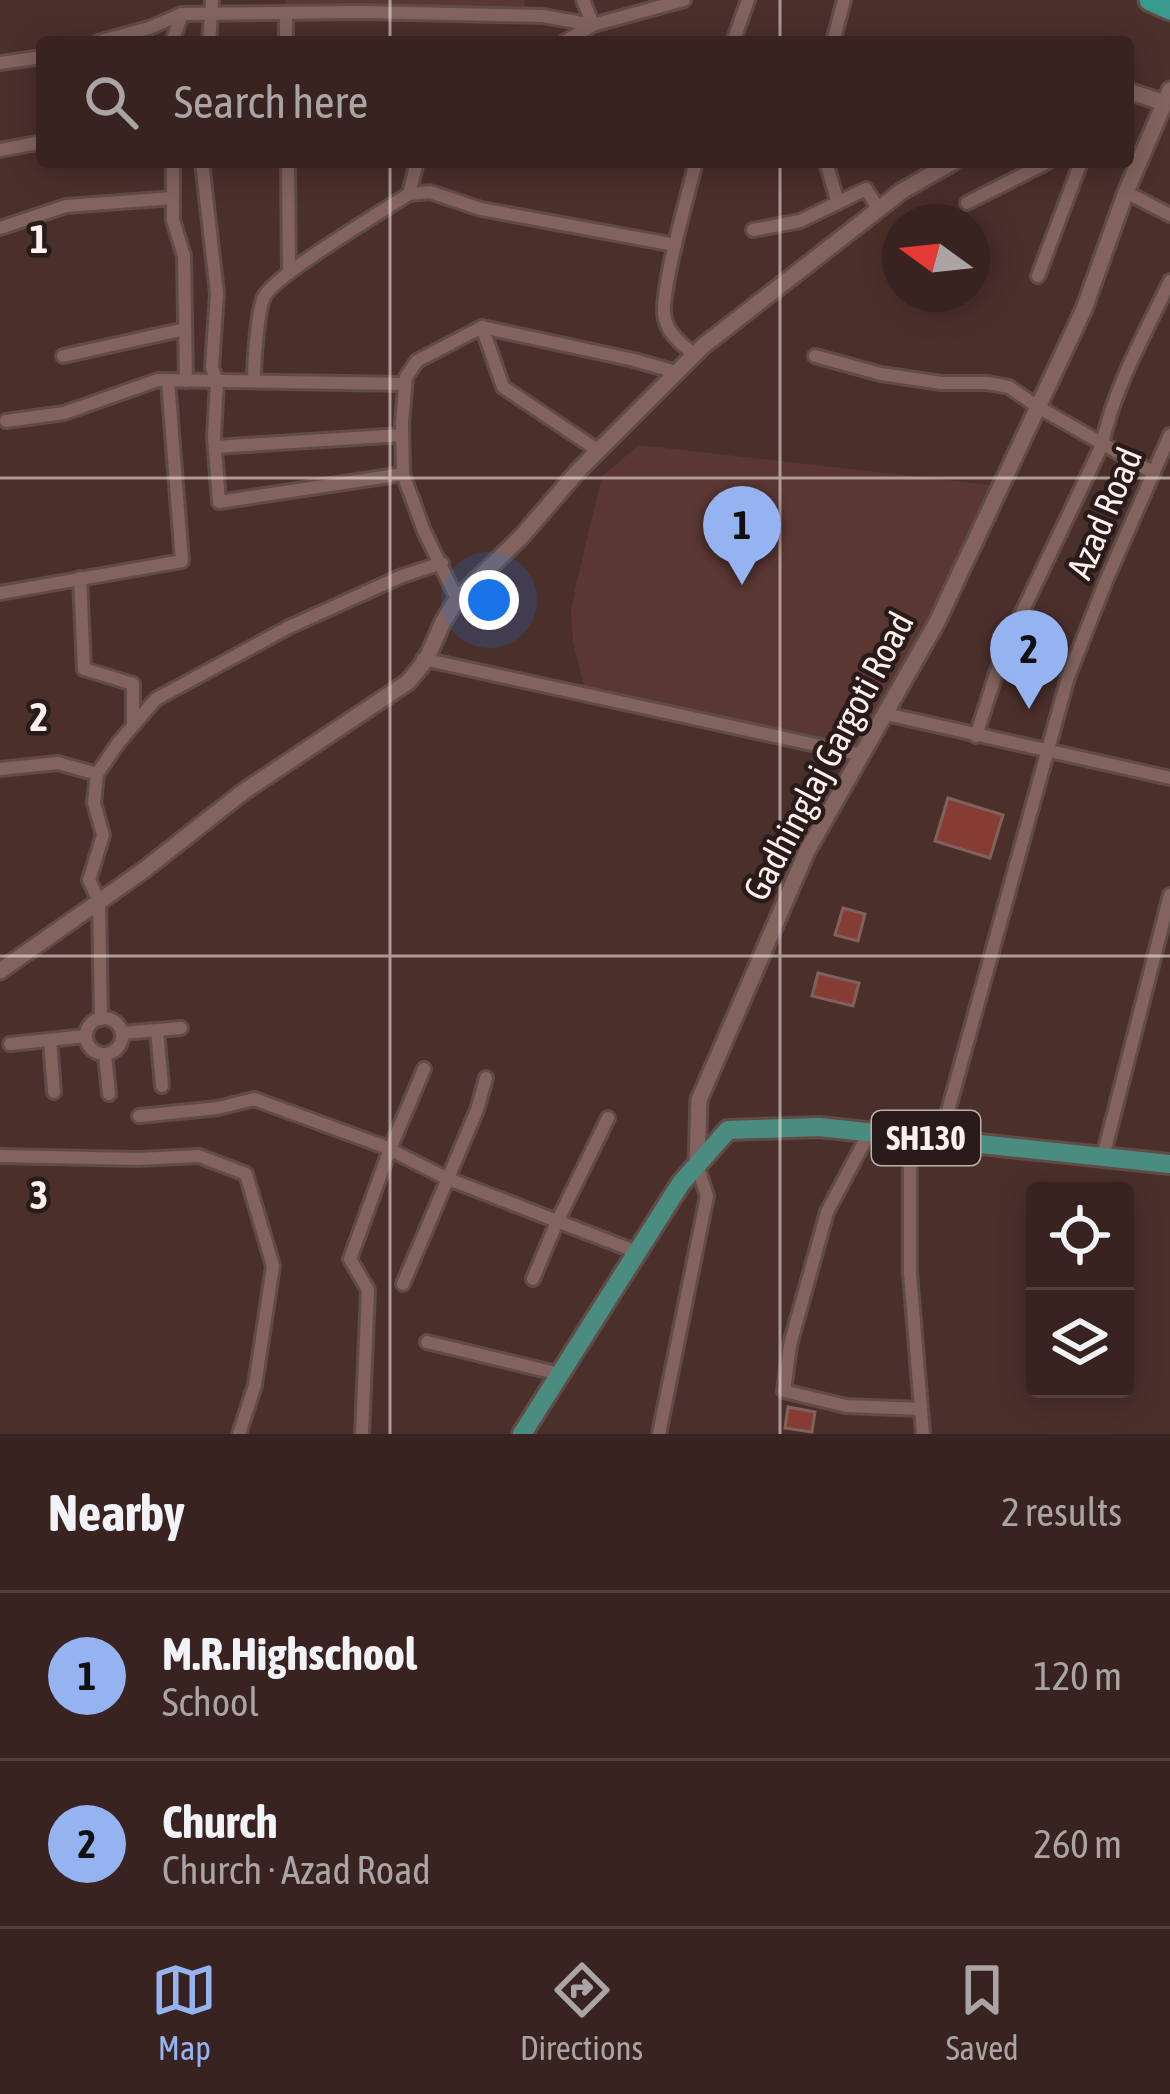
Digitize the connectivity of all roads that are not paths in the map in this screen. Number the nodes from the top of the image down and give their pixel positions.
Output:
1 (584, 0) edge
2 (684, 0) edge
3 (748, 0) edge
4 (844, 0) edge
5 (212, 7) edge
6 (286, 13) junction
7 (182, 14) junction
8 (592, 26) junction
9 (120, 36) edge
10 (174, 36) edge
11 (286, 36) edge
12 (574, 36) edge
13 (735, 36) edge
14 (835, 36) edge
15 (36, 58) edge
16 (0, 63) edge
17 (1134, 92) edge
18 (1167, 96) edge
19 (36, 143) edge
20 (0, 150) edge
21 (172, 168) edge
22 (203, 168) edge
23 (288, 168) edge
24 (416, 168) edge
25 (694, 168) edge
26 (828, 168) edge
27 (942, 168) edge
28 (1036, 168) edge
29 (1079, 168) edge
30 (1126, 192) junction
31 (409, 194) junction
32 (173, 198) junction
33 (838, 203) junction
34 (967, 203) dead end
35 (879, 209) junction
36 (1170, 215) edge
37 (0, 228) edge
38 (753, 230) dead end
39 (675, 245) junction
40 (289, 272) junction
41 (1038, 276) dead end
42 (1170, 281) edge
43 (482, 327) junction
44 (185, 329) junction
45 (694, 355) junction
46 (63, 356) dead end
47 (815, 356) dead end
48 (676, 372) junction
49 (168, 381) junction
50 (186, 381) junction
51 (217, 381) junction
52 (254, 381) junction
53 (405, 384) junction
54 (1038, 407) junction
55 (6, 421) dead end
56 (402, 434) junction
57 (1170, 435) edge
58 (1102, 443) junction
59 (214, 447) junction
60 (598, 451) junction
61 (1154, 473) junction
62 (403, 474) junction
63 (442, 563) junction
64 (80, 578) junction
65 (0, 593) edge
66 (457, 599) junction
67 (424, 659) junction
68 (886, 714) junction
69 (133, 726) junction
70 (976, 736) junction
71 (1046, 752) junction
72 (862, 755) junction
73 (0, 769) edge
74 (97, 774) junction
75 (1170, 778) edge
76 (1170, 895) edge
77 (99, 901) junction
78 (0, 971) edge
79 (101, 1019) junction
80 (181, 1028) dead end
81 (158, 1030) junction
82 (122, 1033) junction
83 (86, 1036) junction
84 (50, 1040) junction
85 (10, 1044) dead end
86 (105, 1054) junction
87 (424, 1069) dead end
88 (486, 1078) dead end
89 (162, 1086) dead end
90 (53, 1092) dead end
91 (109, 1094) dead end
92 (140, 1117) dead end
93 (608, 1118) dead end
94 (869, 1132) junction
95 (910, 1137) junction
96 (940, 1140) junction
97 (390, 1149) junction
98 (0, 1156) edge
99 (1103, 1157) junction
100 (1170, 1164) edge
101 (697, 1165) junction
102 (446, 1178) junction
103 (556, 1222) junction
104 (638, 1252) junction
105 (533, 1279) dead end
106 (403, 1284) dead end
107 (427, 1342) dead end
108 (560, 1374) junction
109 (921, 1409) junction
110 (239, 1434) edge
111 (362, 1434) edge
112 (522, 1434) edge
113 (659, 1434) edge
114 (923, 1434) edge

1 - 8 street
2 - 8 street
3 - 13 street
4 - 14 street
5 - 6 street
5 - 7 street
6 - 8 street
6 - 11 street
7 - 9 street
7 - 10 street
8 - 12 street
15 - 16 street
17 - 18 street
18 - 30 street, Gadhinglaj Gargoti Road
19 - 20 street
21 - 32 street
22 - 51 street
23 - 40 street
24 - 31 street
25 - 39 street
26 - 33 street
27 - 35 street
28 - 34 street
29 - 41 street
30 - 36 street
30 - 54 street, Gadhinglaj Gargoti Road
31 - 39 street
31 - 40 street
32 - 37 street
32 - 44 street
33 - 35 street
33 - 38 street
35 - 45 street
39 - 45 street
40 - 52 street
42 - 58 street
43 - 48 street
43 - 53 street
43 - 60 street
44 - 46 street
44 - 50 street
45 - 48 street
47 - 54 street
48 - 60 street
49 - 50 street
49 - 55 street
49 - 64 street
50 - 51 street
51 - 52 street
51 - 59 street
52 - 53 street
53 - 56 street
54 - 58 street
54 - 68 street, Gadhinglaj Gargoti Road
56 - 59 street
56 - 62 street
57 - 61 street, Azad Road
58 - 61 street
58 - 70 street
59 - 62 street
60 - 66 street
61 - 71 street, Azad Road
62 - 63 street
63 - 66 street
63 - 69 street
64 - 65 street
64 - 69 street
66 - 67 street
67 - 72 street
67 - 77 street
68 - 70 street
68 - 72 street, Gadhinglaj Gargoti Road
69 - 74 street
70 - 71 street
71 - 75 street
71 - 96 street, Azad Road
72 - 101 street, Gadhinglaj Gargoti Road
73 - 74 street
74 - 77 street
76 - 99 street
77 - 78 street
77 - 79 street
79 - 82 street
79 - 83 street
80 - 81 street
81 - 82 street
81 - 89 street
82 - 86 street
83 - 84 street
83 - 86 street
84 - 85 street
84 - 90 street
86 - 91 street
87 - 97 street
88 - 102 street
92 - 97 street
93 - 103 street
94 - 95 main road, SH130
94 - 101 main road, SH130
94 - 109 street
95 - 96 main road, SH130
95 - 109 street
96 - 99 main road, SH130
97 - 102 street
97 - 111 street
98 - 110 street
99 - 100 main road, SH130
101 - 104 main road, SH130
101 - 113 street
102 - 103 street
102 - 106 street
103 - 104 street
103 - 105 street
104 - 108 main road, SH130
107 - 108 street
108 - 112 main road, SH130
109 - 114 street

